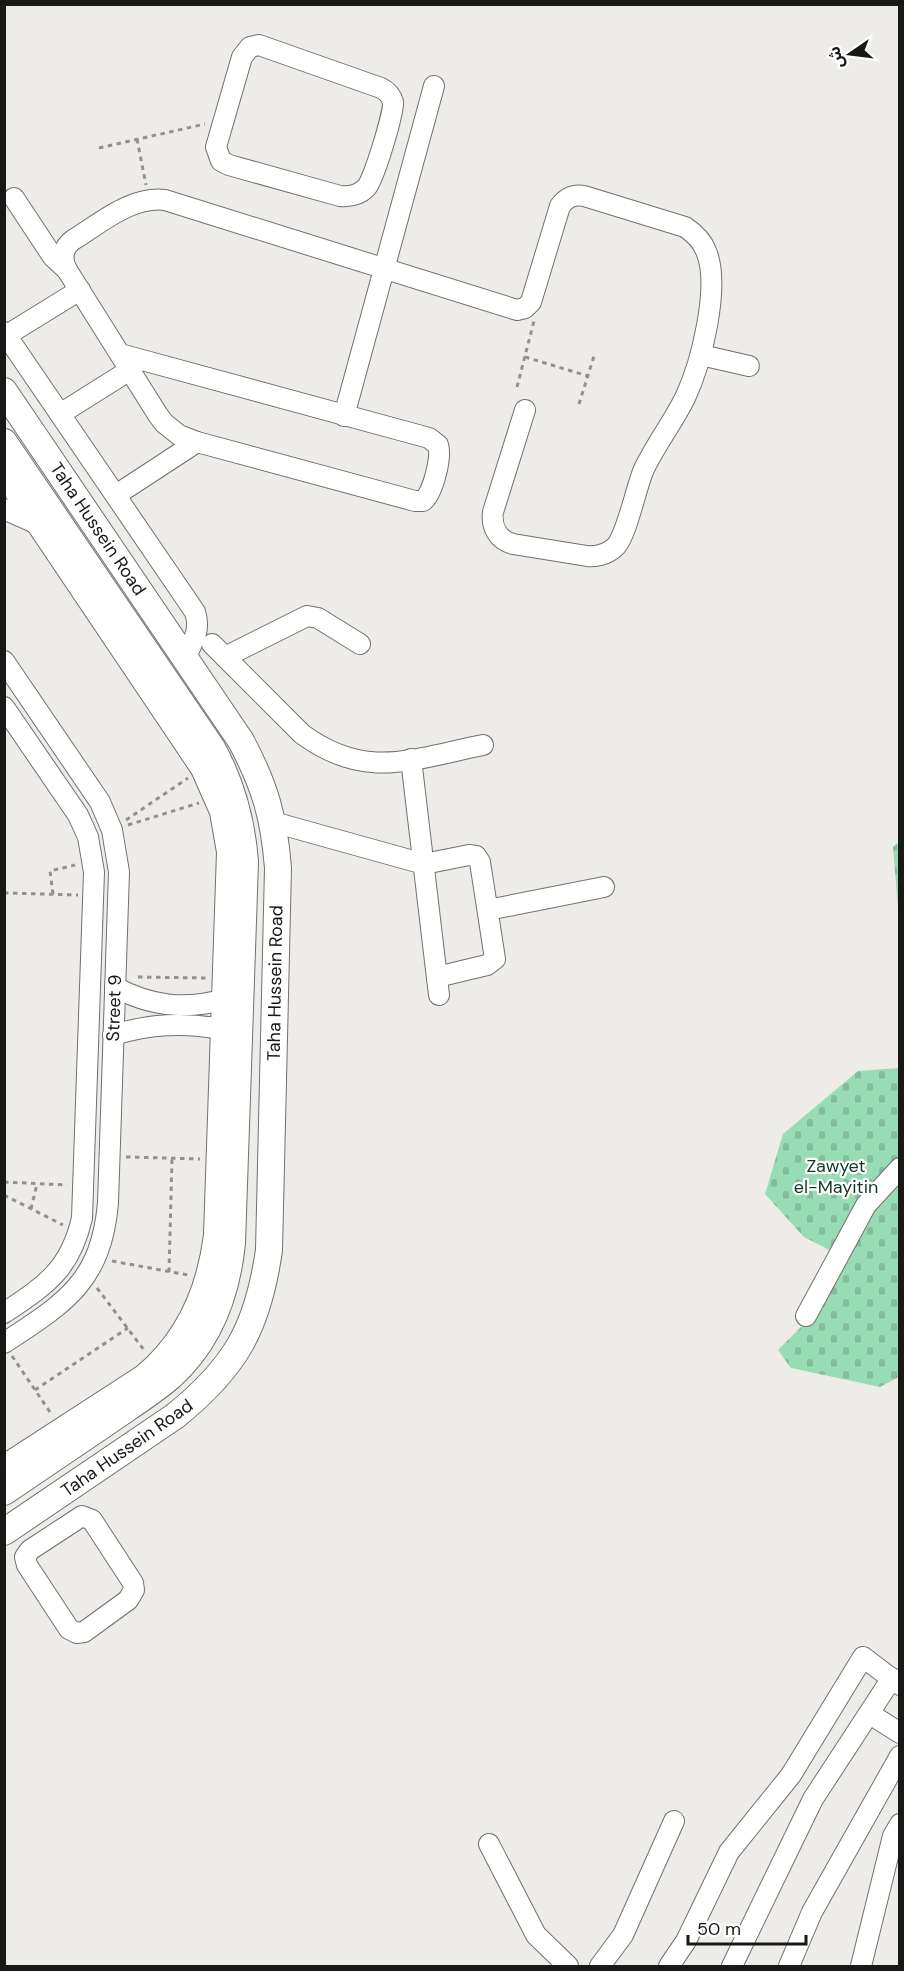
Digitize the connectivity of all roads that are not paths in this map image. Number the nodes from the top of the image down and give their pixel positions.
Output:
1 (434, 86) dead end
2 (374, 175) junction
3 (407, 185) junction
4 (14, 198) dead end
5 (384, 269) junction
6 (67, 270) junction
7 (80, 290) junction
8 (6, 334) edge
9 (701, 355) junction
10 (125, 362) junction
11 (749, 366) dead end
12 (4, 391) edge
13 (525, 410) dead end
14 (60, 414) junction
15 (344, 416) junction
16 (4, 442) edge
17 (197, 442) junction
18 (4, 476) edge
19 (116, 495) junction
20 (4, 509) edge
21 (44, 518) junction
22 (360, 644) dead end
23 (185, 658) junction
24 (4, 661) edge
25 (4, 707) edge
26 (483, 745) dead end
27 (68, 756) junction
28 (411, 759) junction
29 (48, 771) junction
30 (273, 822) junction
31 (424, 864) junction
32 (604, 887) dead end
33 (488, 910) junction
34 (234, 935) junction
35 (115, 982) junction
36 (222, 1000) junction
37 (113, 1035) junction
38 (227, 1037) junction
39 (86, 1107) junction
40 (111, 1107) junction
41 (900, 1168) edge
42 (4, 1313) edge
43 (806, 1316) dead end
44 (8, 1348) edge
45 (4, 1465) edge
46 (69, 1490) junction
47 (4, 1494) edge
48 (86, 1516) junction
49 (13, 1527) edge
50 (896, 1681) edge
51 (870, 1714) junction
52 (900, 1733) edge
53 (900, 1756) edge
54 (674, 1821) dead end
55 (900, 1824) edge
56 (489, 1844) dead end
57 (568, 1966) edge
58 (600, 1966) edge
59 (669, 1966) edge
60 (732, 1966) edge
61 (789, 1966) edge
62 (861, 1966) edge

1 - 3 street
2 - 2 street
2 - 3 street
3 - 5 street
4 - 6 street
5 - 6 street
5 - 9 street
5 - 15 street
6 - 7 street
7 - 8 street
7 - 10 street
8 - 14 street
9 - 11 street
9 - 13 street
10 - 14 street
10 - 15 street
10 - 17 street
12 - 23 main road, Taha Hussein Road
14 - 19 street
15 - 17 street
16 - 21 main road, Taha Hussein Road
17 - 19 street
18 - 21 street
19 - 23 street
20 - 21 street
21 - 34 street
21 - 34 main road, Taha Hussein Road
22 - 28 street
23 - 30 main road, Taha Hussein Road
24 - 27 street, Street 9
25 - 29 street, Street 9
26 - 28 street
27 - 29 street
27 - 35 street, Street 9
28 - 31 street
29 - 39 street, Street 9
30 - 31 street
30 - 46 main road, Taha Hussein Road
31 - 33 street
31 - 33 street
32 - 33 street
34 - 36 street
34 - 38 main road, Taha Hussein Road
35 - 36 street
35 - 37 street, Street 9
36 - 38 street
37 - 38 street
37 - 40 street, Street 9
38 - 45 street
38 - 47 main road, Taha Hussein Road
39 - 40 street
39 - 42 street, Street 9
40 - 44 street, Street 9
41 - 43 street
46 - 48 street
46 - 49 main road, Taha Hussein Road
47 - 49 main road
48 - 48 street
50 - 51 street
50 - 59 street
51 - 52 street
51 - 60 street
53 - 61 street
54 - 58 street
55 - 62 street
56 - 57 street

